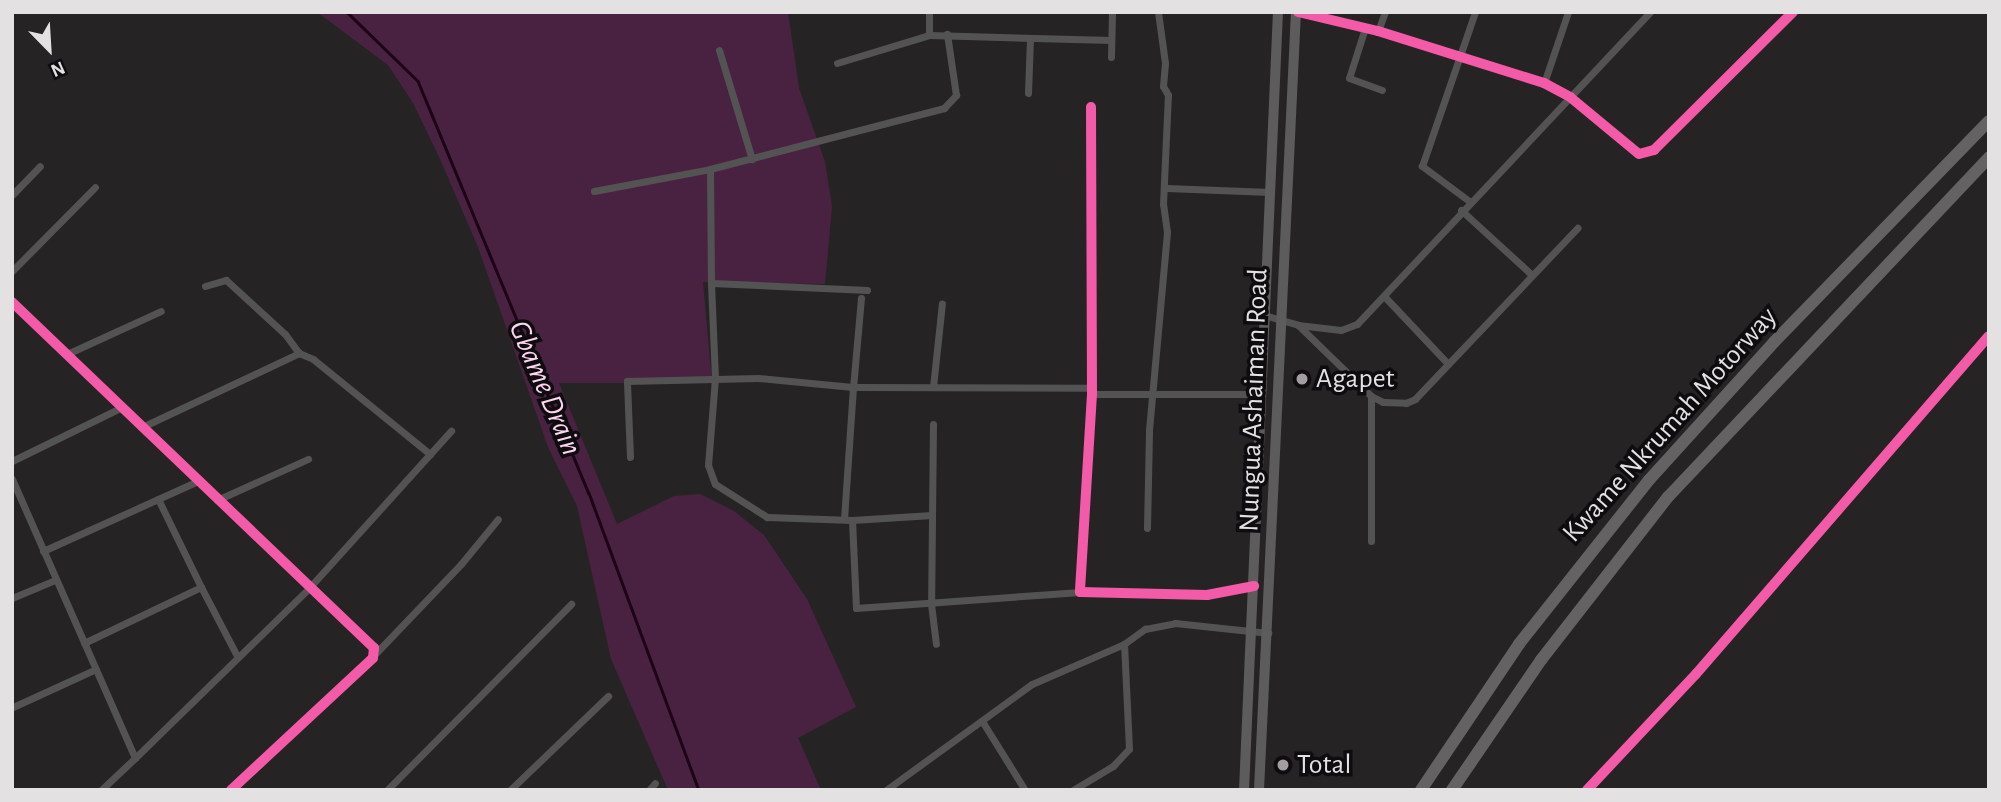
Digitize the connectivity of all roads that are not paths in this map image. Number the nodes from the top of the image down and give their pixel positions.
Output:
1 (929, 12) edge
2 (1112, 12) edge
3 (1158, 12) edge
4 (1278, 12) edge
5 (1297, 12) edge
6 (1385, 12) edge
7 (1475, 12) edge
8 (1567, 12) edge
9 (1650, 12) edge
10 (1790, 13) edge
11 (1365, 28) junction
12 (1377, 31) junction
13 (947, 34) junction
14 (929, 35) junction
15 (1030, 38) junction
16 (1111, 40) junction
17 (719, 50) dead end
18 (1111, 57) dead end
19 (1458, 57) junction
20 (837, 63) dead end
21 (1544, 83) junction
22 (1382, 90) dead end
23 (1028, 93) dead end
24 (1570, 97) junction
25 (1091, 107) dead end
26 (1989, 121) edge
27 (1989, 157) edge
28 (752, 159) junction
29 (40, 166) dead end
30 (709, 169) junction
31 (95, 187) dead end
32 (1166, 188) junction
33 (594, 191) dead end
34 (1270, 192) junction
35 (12, 195) edge
36 (1469, 201) junction
37 (1461, 210) junction
38 (1577, 228) dead end
39 (12, 271) edge
40 (1532, 275) junction
41 (711, 283) junction
42 (205, 286) dead end
43 (867, 290) dead end
44 (1384, 296) junction
45 (862, 298) dead end
46 (12, 302) edge
47 (942, 303) dead end
48 (161, 311) dead end
49 (1264, 315) junction
50 (1280, 318) junction
51 (1298, 325) junction
52 (1989, 336) edge
53 (299, 353) junction
54 (67, 354) junction
55 (1448, 364) junction
56 (715, 378) junction
57 (853, 387) junction
58 (933, 387) junction
59 (1092, 391) junction
60 (1152, 393) junction
61 (1260, 394) junction
62 (1371, 396) junction
63 (122, 407) junction
64 (933, 424) dead end
65 (142, 426) junction
66 (451, 431) dead end
67 (430, 454) junction
68 (630, 457) dead end
69 (308, 460) dead end
70 (12, 461) edge
71 (12, 480) edge
72 (198, 481) junction
73 (158, 499) junction
74 (217, 500) junction
75 (932, 515) junction
76 (498, 519) dead end
77 (848, 520) junction
78 (1147, 528) dead end
79 (1371, 541) dead end
80 (43, 551) junction
81 (55, 580) junction
82 (1254, 586) junction
83 (201, 587) junction
84 (309, 588) junction
85 (1080, 592) junction
86 (12, 598) edge
87 (571, 604) dead end
88 (931, 604) junction
89 (1253, 632) junction
90 (1269, 633) junction
91 (84, 643) junction
92 (936, 644) dead end
93 (1124, 644) junction
94 (375, 654) junction
95 (237, 656) junction
96 (96, 669) junction
97 (608, 696) dead end
98 (13, 707) edge
99 (982, 721) junction
100 (135, 758) junction
101 (101, 790) edge
102 (231, 790) edge
103 (387, 790) edge
104 (510, 790) edge
105 (886, 790) edge
106 (1025, 790) edge
107 (1073, 790) edge
108 (1244, 790) edge
109 (1259, 790) edge
110 (1421, 790) edge
111 (1452, 790) edge
112 (1587, 790) edge

1 - 14 street
2 - 16 street
3 - 32 street
4 - 34 main road, Nungua Ashaiman Road
5 - 11 street
5 - 50 main road, Nungua Ashaiman Road
6 - 12 street
7 - 19 street
8 - 21 street
9 - 24 street
10 - 24 street
11 - 12 street
11 - 22 street
12 - 19 street
13 - 14 street
13 - 15 street
13 - 28 street
14 - 20 street
15 - 16 street
15 - 23 street
16 - 18 street
17 - 28 street
19 - 21 street
19 - 36 street
21 - 24 street
24 - 36 street
25 - 59 street
26 - 110 highway, Kwame Nkrumah Motorway
27 - 111 highway, Kwame Nkrumah Motorway
28 - 30 street
29 - 35 street
30 - 33 street
30 - 41 street
31 - 39 street
32 - 34 street
32 - 60 street
34 - 49 main road, Nungua Ashaiman Road
36 - 37 street
37 - 40 street
37 - 44 street
38 - 40 street
40 - 55 street
41 - 43 street
41 - 56 street
42 - 53 street
44 - 51 street
44 - 55 street
45 - 57 street
46 - 54 street
47 - 58 street
48 - 54 street
49 - 50 street
49 - 61 main road, Nungua Ashaiman Road
50 - 51 street
50 - 90 main road, Nungua Ashaiman Road
51 - 62 street
52 - 112 street
53 - 65 street
53 - 67 street
54 - 63 street
55 - 62 street
56 - 57 street
56 - 68 street
56 - 77 street
57 - 58 street
57 - 77 street
58 - 59 street
59 - 60 street
59 - 85 street
60 - 61 street
60 - 78 street
61 - 82 main road, Nungua Ashaiman Road
62 - 79 street
63 - 65 street
63 - 70 street
64 - 75 street
65 - 72 street
66 - 67 street
67 - 84 street
69 - 74 street
71 - 80 street
72 - 73 street
72 - 74 street
73 - 80 street
73 - 83 street
74 - 84 street
75 - 77 street
75 - 88 street
76 - 94 street
77 - 88 street
80 - 81 street
81 - 86 street
81 - 91 street
82 - 85 street
82 - 89 main road, Nungua Ashaiman Road
83 - 91 street
83 - 95 street
84 - 94 street
84 - 95 street
85 - 88 street
87 - 103 street
88 - 92 street
89 - 90 street
89 - 93 street
89 - 108 main road, Nungua Ashaiman Road
90 - 109 main road, Nungua Ashaiman Road
91 - 96 street
93 - 99 street
93 - 107 street
94 - 102 street
95 - 100 street
96 - 98 street
96 - 100 street
97 - 104 street
99 - 105 street
99 - 106 street
100 - 101 street

